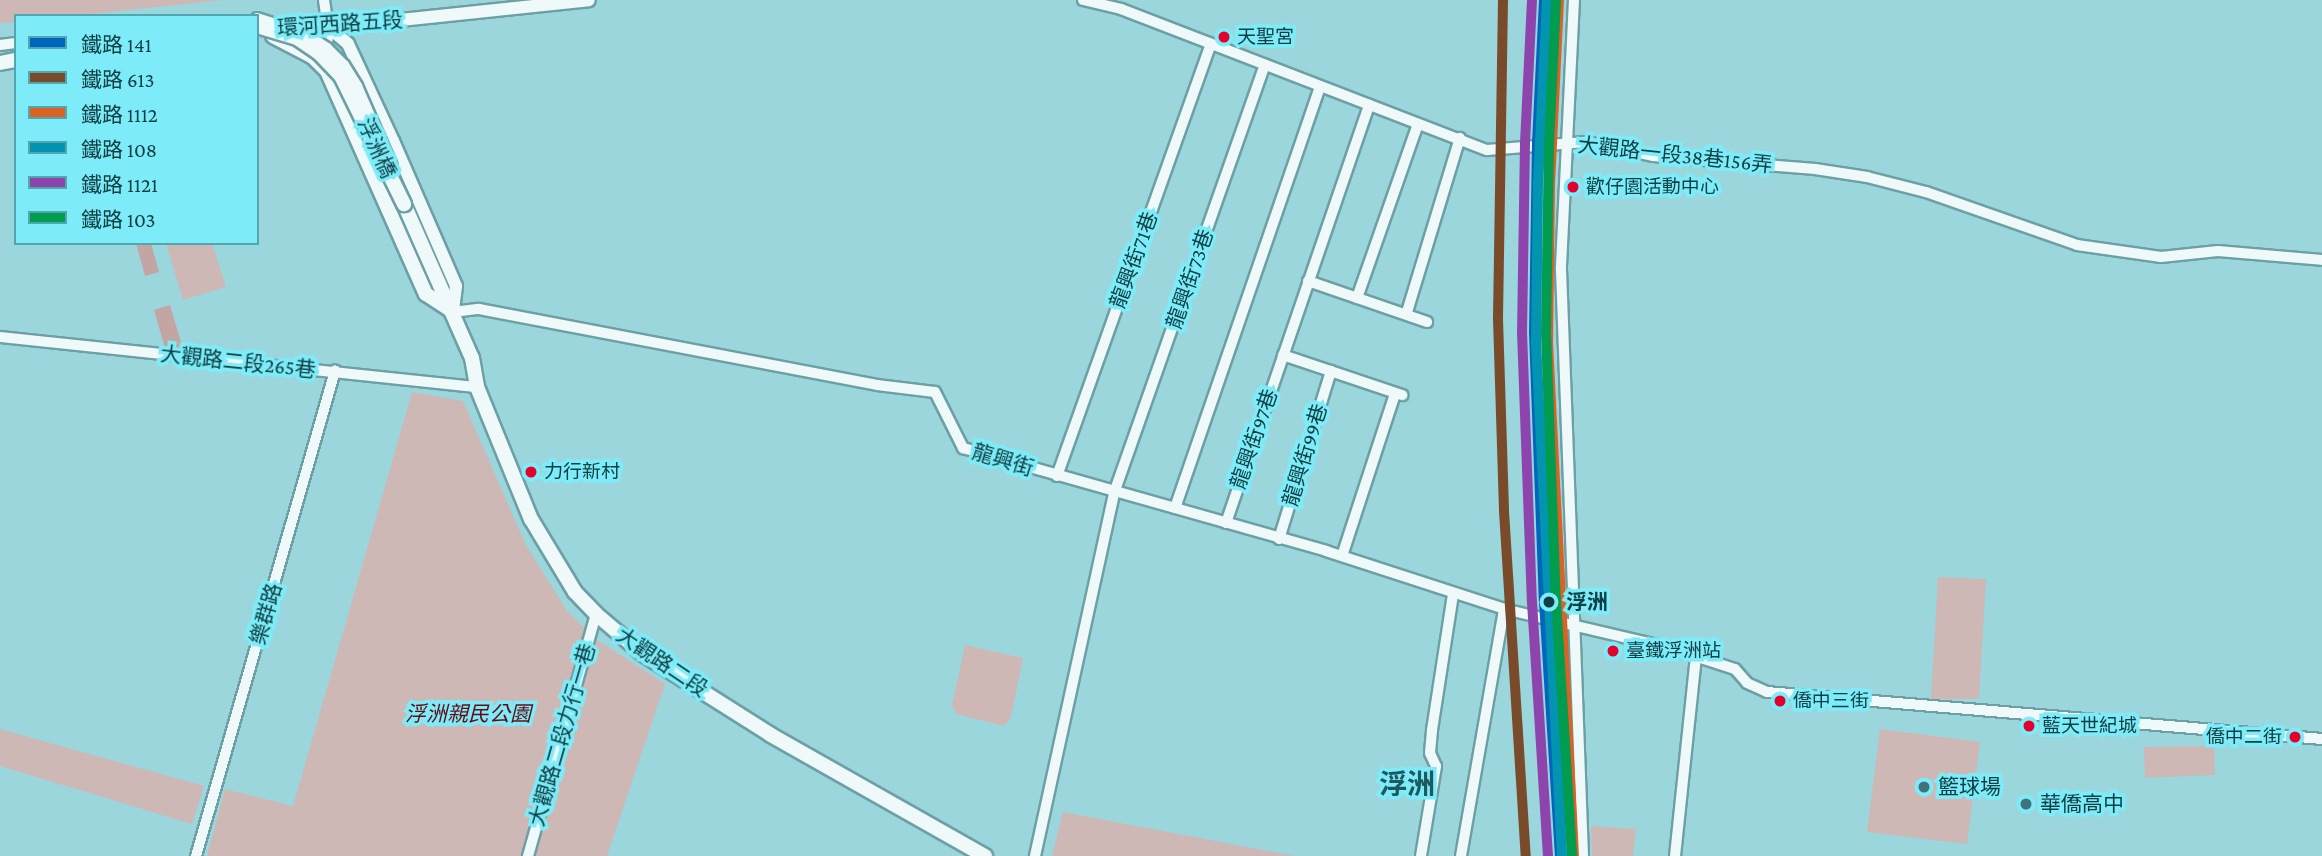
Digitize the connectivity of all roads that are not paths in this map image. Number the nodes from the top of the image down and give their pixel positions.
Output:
1 (324, 0) edge
2 (589, 0) edge
3 (1083, 0) edge
4 (1574, 0) edge
5 (259, 26) edge
6 (259, 26) edge
7 (259, 27) edge
8 (328, 27) junction
9 (1211, 44) junction
10 (1265, 65) junction
11 (327, 71) junction
12 (1320, 87) junction
13 (1370, 105) junction
14 (1418, 124) junction
15 (1460, 138) junction
16 (1566, 144) junction
17 (2322, 260) edge
18 (1308, 281) junction
19 (1357, 298) junction
20 (453, 312) junction
21 (1407, 312) junction
22 (1427, 322) dead end
23 (0, 337) edge
24 (1283, 355) junction
25 (335, 371) junction
26 (1331, 371) junction
27 (477, 387) junction
28 (1058, 476) junction
29 (1115, 493) junction
30 (1175, 508) junction
31 (1226, 523) junction
32 (1279, 538) junction
33 (1342, 556) junction
34 (1453, 594) junction
35 (1504, 610) junction
36 (596, 614) junction
37 (1572, 626) junction
38 (1696, 656) junction
39 (2322, 738) edge
40 (196, 856) edge
41 (528, 856) edge
42 (985, 856) edge
43 (1034, 856) edge
44 (1422, 856) edge
45 (1461, 856) edge
46 (1583, 856) edge
47 (1675, 856) edge

1 - 8 street
2 - 8 street, 環河西路五段
3 - 9 street, 大觀路一段38巷156弄
4 - 16 street
5 - 8 street, 環河西路五段
6 - 20 main road, 浮洲橋, bridge
7 - 11 main road
8 - 11 main road
8 - 20 street
9 - 10 street, 大觀路一段38巷156弄
9 - 28 street, 龍興街71巷
10 - 12 street, 大觀路一段38巷156弄
10 - 29 street, 龍興街73巷
11 - 20 main road
12 - 13 street, 大觀路一段38巷156弄
12 - 30 street
13 - 14 street, 大觀路一段38巷156弄
13 - 18 street, 龍興街97巷
14 - 15 street, 大觀路一段38巷156弄
14 - 19 street
15 - 16 street, 大觀路一段38巷156弄
15 - 21 street
16 - 17 street, 大觀路一段38巷156弄
16 - 37 street
18 - 19 street
18 - 24 street, 龍興街97巷
19 - 21 street
20 - 27 main road, 大觀路二段
20 - 28 street, 龍興街
21 - 22 street
23 - 25 street, 大觀路二段265巷
24 - 26 street
24 - 31 street, 龍興街97巷
25 - 27 street, 大觀路二段265巷
25 - 40 street, 樂群路
26 - 32 street, 龍興街99巷
26 - 33 street
27 - 36 main road, 大觀路二段
28 - 29 street, 龍興街
29 - 30 street, 龍興街
29 - 43 street, 龍興街73巷
30 - 31 street, 龍興街
31 - 32 street, 龍興街
32 - 33 street, 龍興街
33 - 34 street, 龍興街
34 - 35 street, 龍興街
34 - 44 street
35 - 37 street, 龍興街
35 - 45 street
36 - 41 street, 大觀路二段力行一巷
36 - 42 main road, 大觀路二段
37 - 38 street
37 - 46 street
38 - 39 street
38 - 47 street

